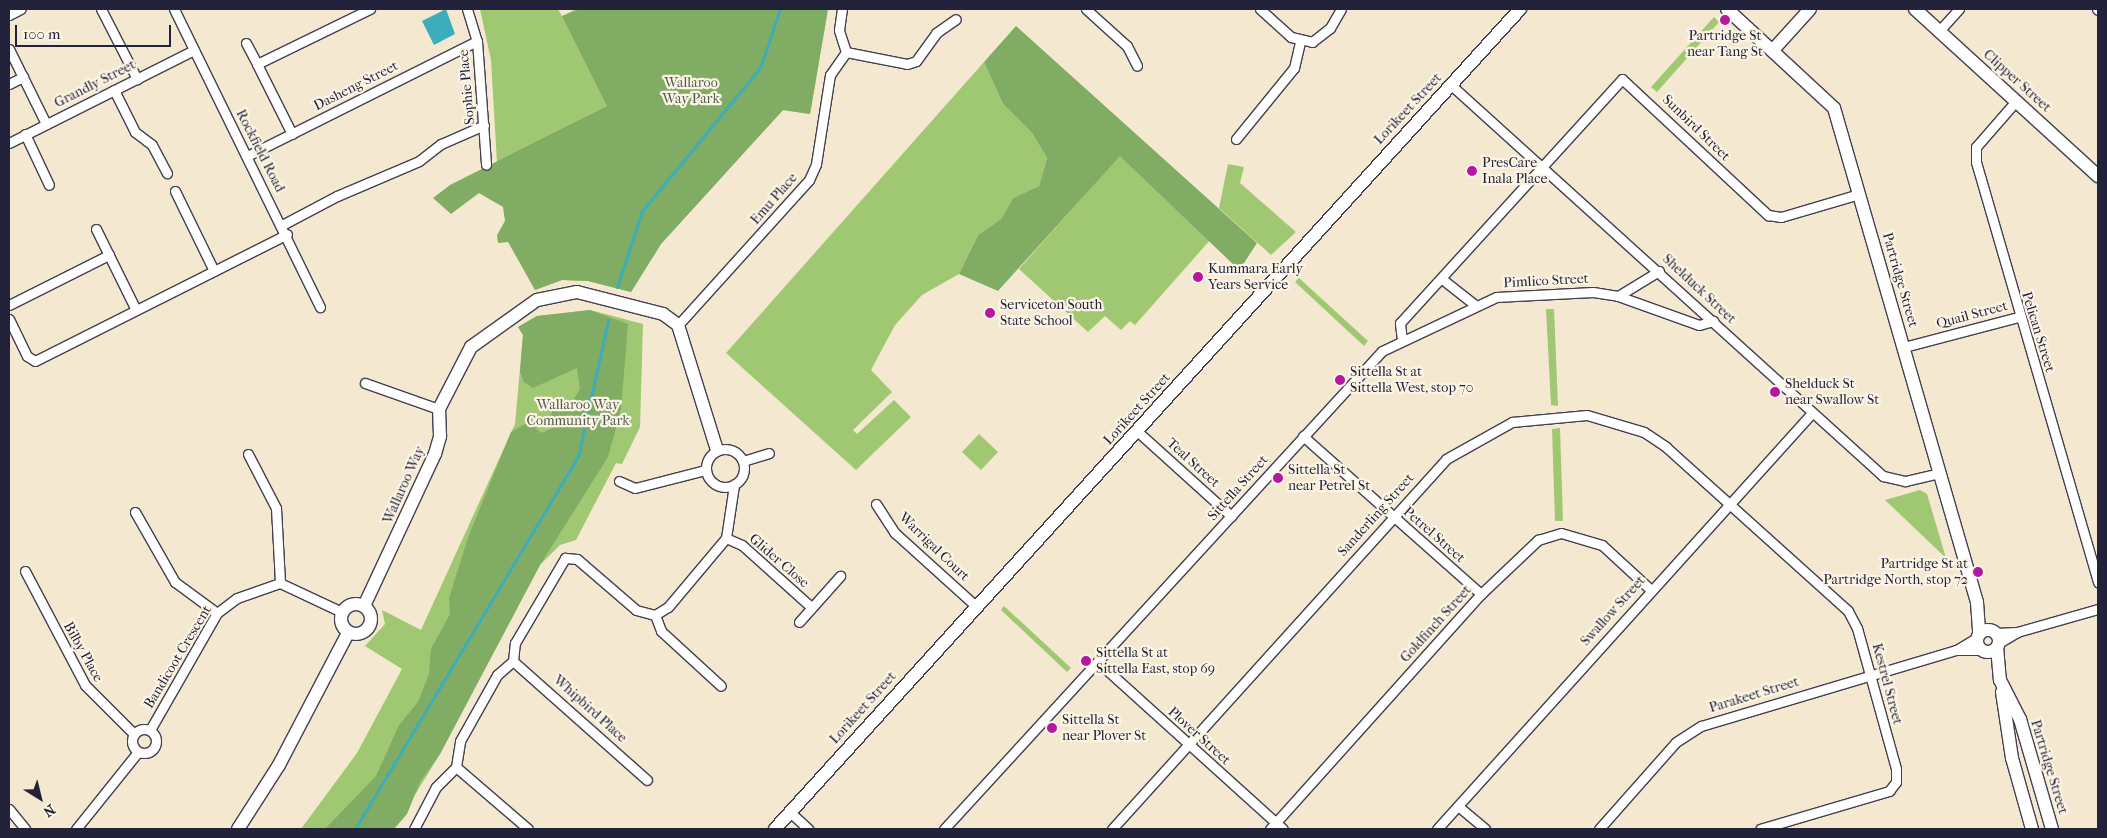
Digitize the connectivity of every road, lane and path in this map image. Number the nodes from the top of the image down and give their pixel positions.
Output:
1 (21, 9) edge
2 (101, 9) edge
3 (174, 9) edge
4 (370, 9) edge
5 (467, 9) edge
6 (842, 9) edge
7 (1086, 9) edge
8 (1260, 9) edge
9 (1341, 9) edge
10 (1520, 9) edge
11 (1727, 9) edge
12 (1810, 9) edge
13 (1915, 9) edge
14 (1958, 9) edge
15 (9, 15) edge
16 (956, 19) dead end
17 (1939, 30) junction
18 (1300, 40) junction
19 (476, 41) junction
20 (246, 43) dead end
21 (9, 49) edge
22 (194, 50) junction
23 (1773, 50) junction
24 (846, 52) junction
25 (257, 64) junction
26 (1136, 66) dead end
27 (23, 77) junction
28 (137, 79) junction
29 (9, 84) edge
30 (1451, 86) junction
31 (114, 90) junction
32 (2016, 101) junction
33 (46, 124) junction
34 (484, 125) junction
35 (25, 134) junction
36 (292, 134) junction
37 (1236, 139) dead end
38 (9, 142) edge
39 (247, 156) junction
40 (486, 165) dead end
41 (1540, 165) junction
42 (167, 174) dead end
43 (2098, 176) edge
44 (50, 185) dead end
45 (175, 191) dead end
46 (1859, 194) junction
47 (282, 225) junction
48 (96, 229) dead end
49 (287, 234) junction
50 (109, 255) junction
51 (214, 271) junction
52 (1659, 271) junction
53 (1442, 279) junction
54 (1618, 296) junction
55 (9, 305) edge
56 (1475, 305) junction
57 (320, 307) dead end
58 (136, 310) junction
59 (2018, 316) junction
60 (9, 319) edge
61 (1713, 321) junction
62 (678, 325) junction
63 (1402, 340) junction
64 (1904, 347) junction
65 (365, 382) dead end
66 (439, 409) junction
67 (1812, 413) junction
68 (1137, 431) junction
69 (1304, 436) junction
70 (717, 450) junction
71 (769, 453) dead end
72 (248, 454) dead end
73 (743, 461) junction
74 (706, 470) junction
75 (1940, 473) junction
76 (619, 481) dead end
77 (734, 484) junction
78 (1729, 502) junction
79 (876, 504) dead end
80 (135, 512) dead end
81 (1231, 516) junction
82 (1392, 517) junction
83 (726, 538) junction
84 (24, 571) dead end
85 (840, 576) dead end
86 (280, 583) junction
87 (2098, 583) edge
88 (1651, 590) junction
89 (1481, 594) junction
90 (1977, 602) junction
91 (364, 606) junction
92 (811, 607) junction
93 (977, 607) junction
94 (2098, 609) edge
95 (342, 612) junction
96 (217, 614) junction
97 (654, 615) junction
98 (799, 622) dead end
99 (348, 633) junction
100 (1996, 639) junction
101 (1981, 643) junction
102 (513, 661) junction
103 (1098, 662) junction
104 (1871, 674) junction
105 (2000, 681) junction
106 (721, 686) dead end
107 (150, 730) junction
108 (134, 734) junction
109 (1189, 745) junction
110 (138, 752) junction
111 (456, 767) junction
112 (647, 780) dead end
113 (1458, 806) junction
114 (9, 809) edge
115 (790, 812) junction
116 (1276, 827) edge
117 (25, 829) edge
118 (76, 829) edge
119 (238, 829) edge
120 (414, 829) edge
121 (528, 829) edge
122 (774, 829) edge
123 (808, 829) edge
124 (944, 829) edge
125 (1112, 829) edge
126 (1437, 829) edge
127 (1485, 829) edge
128 (1599, 829) edge
129 (1760, 829) edge
130 (2032, 829) edge
131 (2052, 829) edge

1 - 15 street
2 - 28 street
3 - 22 street, Rockfield Road
4 - 25 street
5 - 19 street, Sophie Place
6 - 24 street
7 - 26 street
8 - 18 street
9 - 18 street
10 - 30 street, Lorikeet Street
11 - 23 street, Partridge Street
12 - 23 street
13 - 17 street, Clipper Street
14 - 17 street
16 - 24 street
17 - 32 street, Clipper Street
18 - 37 street
19 - 34 street, Sophie Place
19 - 36 street, Dasheng Street
20 - 25 street
21 - 27 street
22 - 28 street, Grandly Street
22 - 39 street, Rockfield Road
23 - 46 street, Partridge Street
24 - 62 street, Emu Place
25 - 36 street
27 - 29 street
27 - 33 street
28 - 31 street, Grandly Street
30 - 41 street, Shelduck Street
30 - 68 street, Lorikeet Street
31 - 33 street, Grandly Street
31 - 42 street
32 - 43 street, Clipper Street
32 - 59 street, Pelican Street
33 - 35 street, Grandly Street
34 - 40 street, Sophie Place
34 - 47 street
35 - 38 street, Grandly Street
35 - 44 street
36 - 39 street, Dasheng Street
39 - 47 street, Rockfield Road
41 - 46 street, Sunbird Street
41 - 52 street, Shelduck Street
41 - 53 street
45 - 51 street
46 - 64 street, Partridge Street
47 - 49 street, Rockfield Road
48 - 50 street
49 - 51 street
49 - 57 street, Rockfield Road
50 - 55 street
50 - 58 street
51 - 58 street
52 - 54 street
52 - 61 street, Shelduck Street
53 - 56 street
53 - 63 street
54 - 56 street, Pimlico Street
54 - 61 street, Pimlico Street
56 - 63 street, Pimlico Street
58 - 60 street
59 - 64 street, Quail Street
59 - 87 street, Pelican Street
61 - 67 street, Shelduck Street
62 - 66 street
62 - 70 street
63 - 69 street, Sittella Street
64 - 75 street, Partridge Street
65 - 66 street
66 - 91 street, Wallaroo Way
67 - 75 street, Shelduck Street
67 - 78 street, Swallow Street
68 - 81 street, Teal Street
68 - 93 street, Lorikeet Street
69 - 81 street, Sittella Street
69 - 82 street, Petrel Street
70 - 73 street
70 - 74 street
71 - 73 street
72 - 86 street
73 - 77 street
74 - 76 street
74 - 77 street
75 - 90 street, Partridge Street
77 - 83 street
78 - 82 street, Sanderling Street
78 - 88 street, Swallow Street
78 - 104 street, Kestrel Street
79 - 93 street, Warrigal Court
80 - 96 street
81 - 103 street, Sittella Street
82 - 89 street, Petrel Street
82 - 109 street, Sanderling Street
83 - 92 street, Glider Close
83 - 97 street
84 - 108 street, Bilby Place
85 - 92 street, Glider Close
86 - 95 street
86 - 96 street, Bandicoot Crescent
88 - 89 street, Goldfinch Street
88 - 113 street, Swallow Street
89 - 116 street, Goldfinch Street
90 - 100 street, Partridge Street
90 - 101 street, Partridge Street
91 - 95 street
91 - 99 street
92 - 98 street, Glider Close
93 - 115 street, Lorikeet Street
94 - 100 street
95 - 99 street
96 - 107 street, Bandicoot Crescent
97 - 102 street
97 - 106 street
99 - 119 street
100 - 101 street
100 - 101 street
100 - 105 street, Partridge Street
101 - 104 street, Parakeet Street
101 - 105 street, Partridge Street
102 - 111 street
102 - 112 street, Whipbird Place
103 - 109 street, Plover Street
103 - 124 street, Sittella Street
104 - 128 street, Parakeet Street
104 - 129 street, Kestrel Street
105 - 130 street, Partridge Street
105 - 131 street, Partridge Street
107 - 108 street
107 - 110 street
108 - 110 street
109 - 116 street, Plover Street
109 - 125 street, Sanderling Street
110 - 118 street
111 - 120 street
111 - 121 street
113 - 126 street, Swallow Street
113 - 127 street
114 - 117 street
115 - 122 street, Lorikeet Street
115 - 123 street

